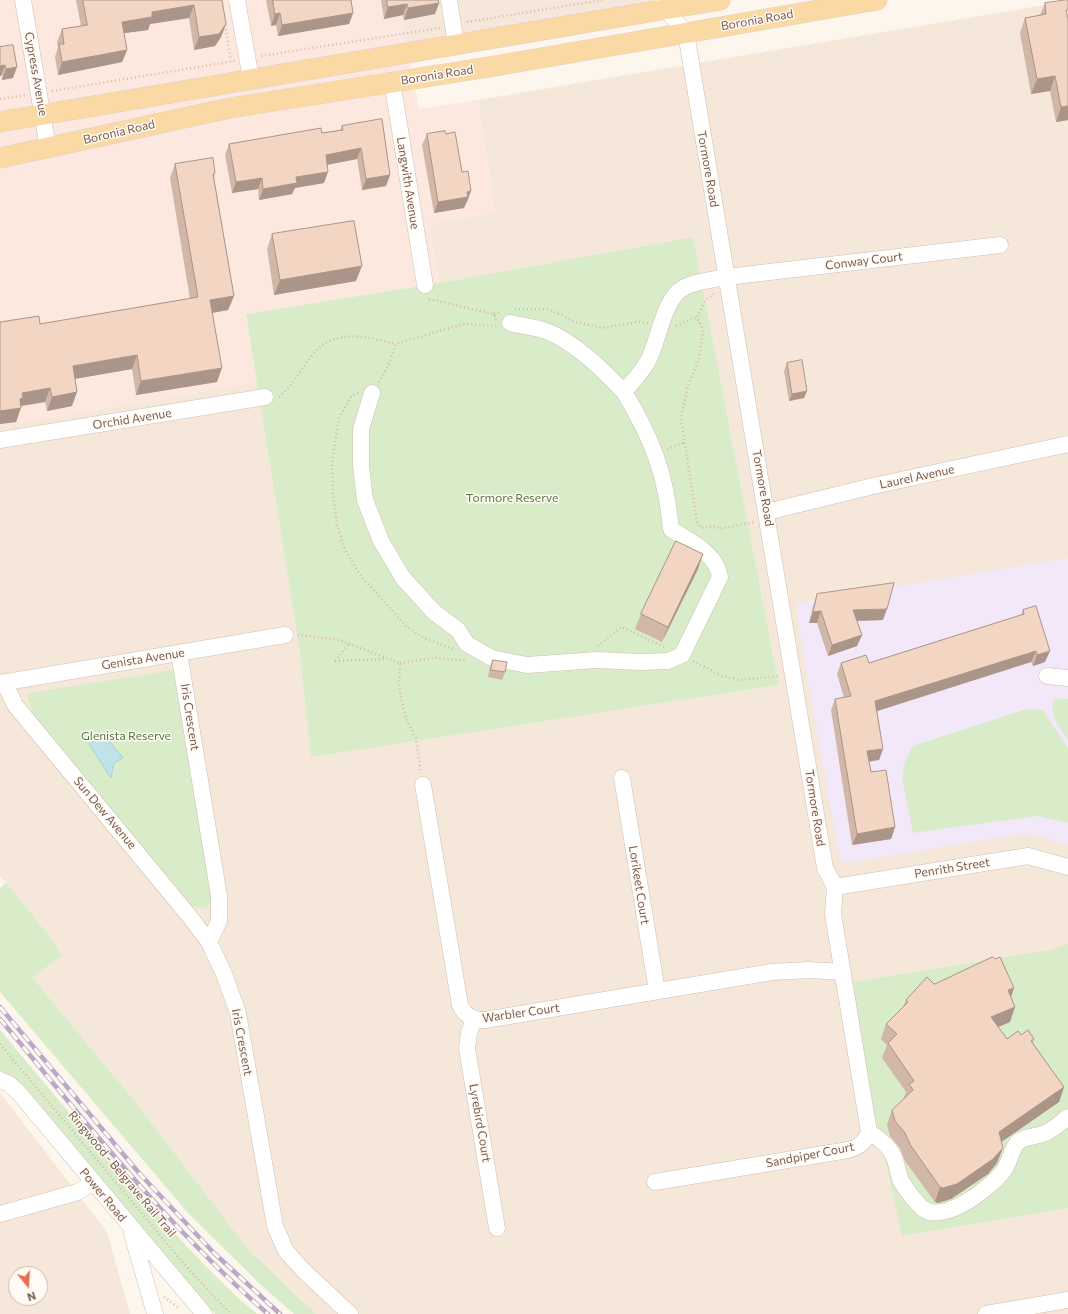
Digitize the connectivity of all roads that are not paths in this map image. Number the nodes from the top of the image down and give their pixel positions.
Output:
1 (23, 0) edge
2 (237, 0) edge
3 (449, 0) edge
4 (720, 0) edge
5 (876, 0) edge
6 (664, 5) edge
7 (686, 33) junction
8 (456, 44) junction
9 (251, 79) junction
10 (392, 81) junction
11 (43, 115) junction
12 (0, 122) edge
13 (48, 148) junction
14 (0, 158) edge
15 (1000, 245) dead end
16 (727, 277) junction
17 (425, 285) road end
18 (507, 317) road end
19 (624, 392) junction
20 (372, 393) road end
21 (270, 398) road end
22 (0, 440) edge
23 (1068, 444) edge
24 (767, 512) junction
25 (285, 635) road end
26 (179, 653) junction
27 (1047, 676) dead end
28 (1068, 678) edge
29 (2, 683) edge
30 (622, 778) dead end
31 (423, 785) road end
32 (1068, 867) edge
33 (835, 887) junction
34 (209, 942) junction
35 (842, 965) junction
36 (657, 991) junction
37 (474, 1019) junction
38 (0, 1080) edge
39 (1068, 1117) edge
40 (869, 1132) junction
41 (93, 1182) junction
42 (656, 1182) dead end
43 (0, 1214) edge
44 (130, 1226) junction
45 (497, 1228) dead end
46 (1068, 1300) edge
47 (155, 1314) edge
48 (204, 1314) edge
49 (350, 1314) edge
50 (986, 1314) edge

1 - 11 street, Cypress Avenue
2 - 9 street
3 - 8 street
4 - 6 main road
5 - 7 main road, Boronia Road
6 - 7 street
6 - 8 main road
7 - 10 main road, Boronia Road
7 - 16 street, Tormore Road
8 - 9 main road
9 - 11 main road
10 - 13 main road, Boronia Road
10 - 17 street, Langwith Avenue
11 - 12 main road
11 - 13 street, Cypress Avenue
13 - 14 main road, Boronia Road
15 - 16 street, Conway Court
16 - 19 street, Conway Court
16 - 24 street, Tormore Road
18 - 19 street
19 - 20 street
21 - 22 street, Orchid Avenue
23 - 24 street, Laurel Avenue
24 - 33 street, Tormore Road
25 - 26 street, Genista Avenue
26 - 29 street, Genista Avenue
26 - 34 street, Iris Crescent
27 - 28 street
29 - 34 street, Sun Dew Avenue
30 - 36 street, Lorikeet Court
31 - 37 street, Warbler Court
32 - 33 street, Penrith Street
33 - 35 street
34 - 49 street, Iris Crescent
35 - 36 street, Warbler Court
35 - 40 street, Sandpiper Court
36 - 37 street, Warbler Court
37 - 45 street, Lyrebird Court
38 - 41 street, Power Road
39 - 40 street
40 - 42 street, Sandpiper Court
41 - 43 street
41 - 44 street, Power Road
44 - 47 street
44 - 48 street, Power Road
46 - 50 street

